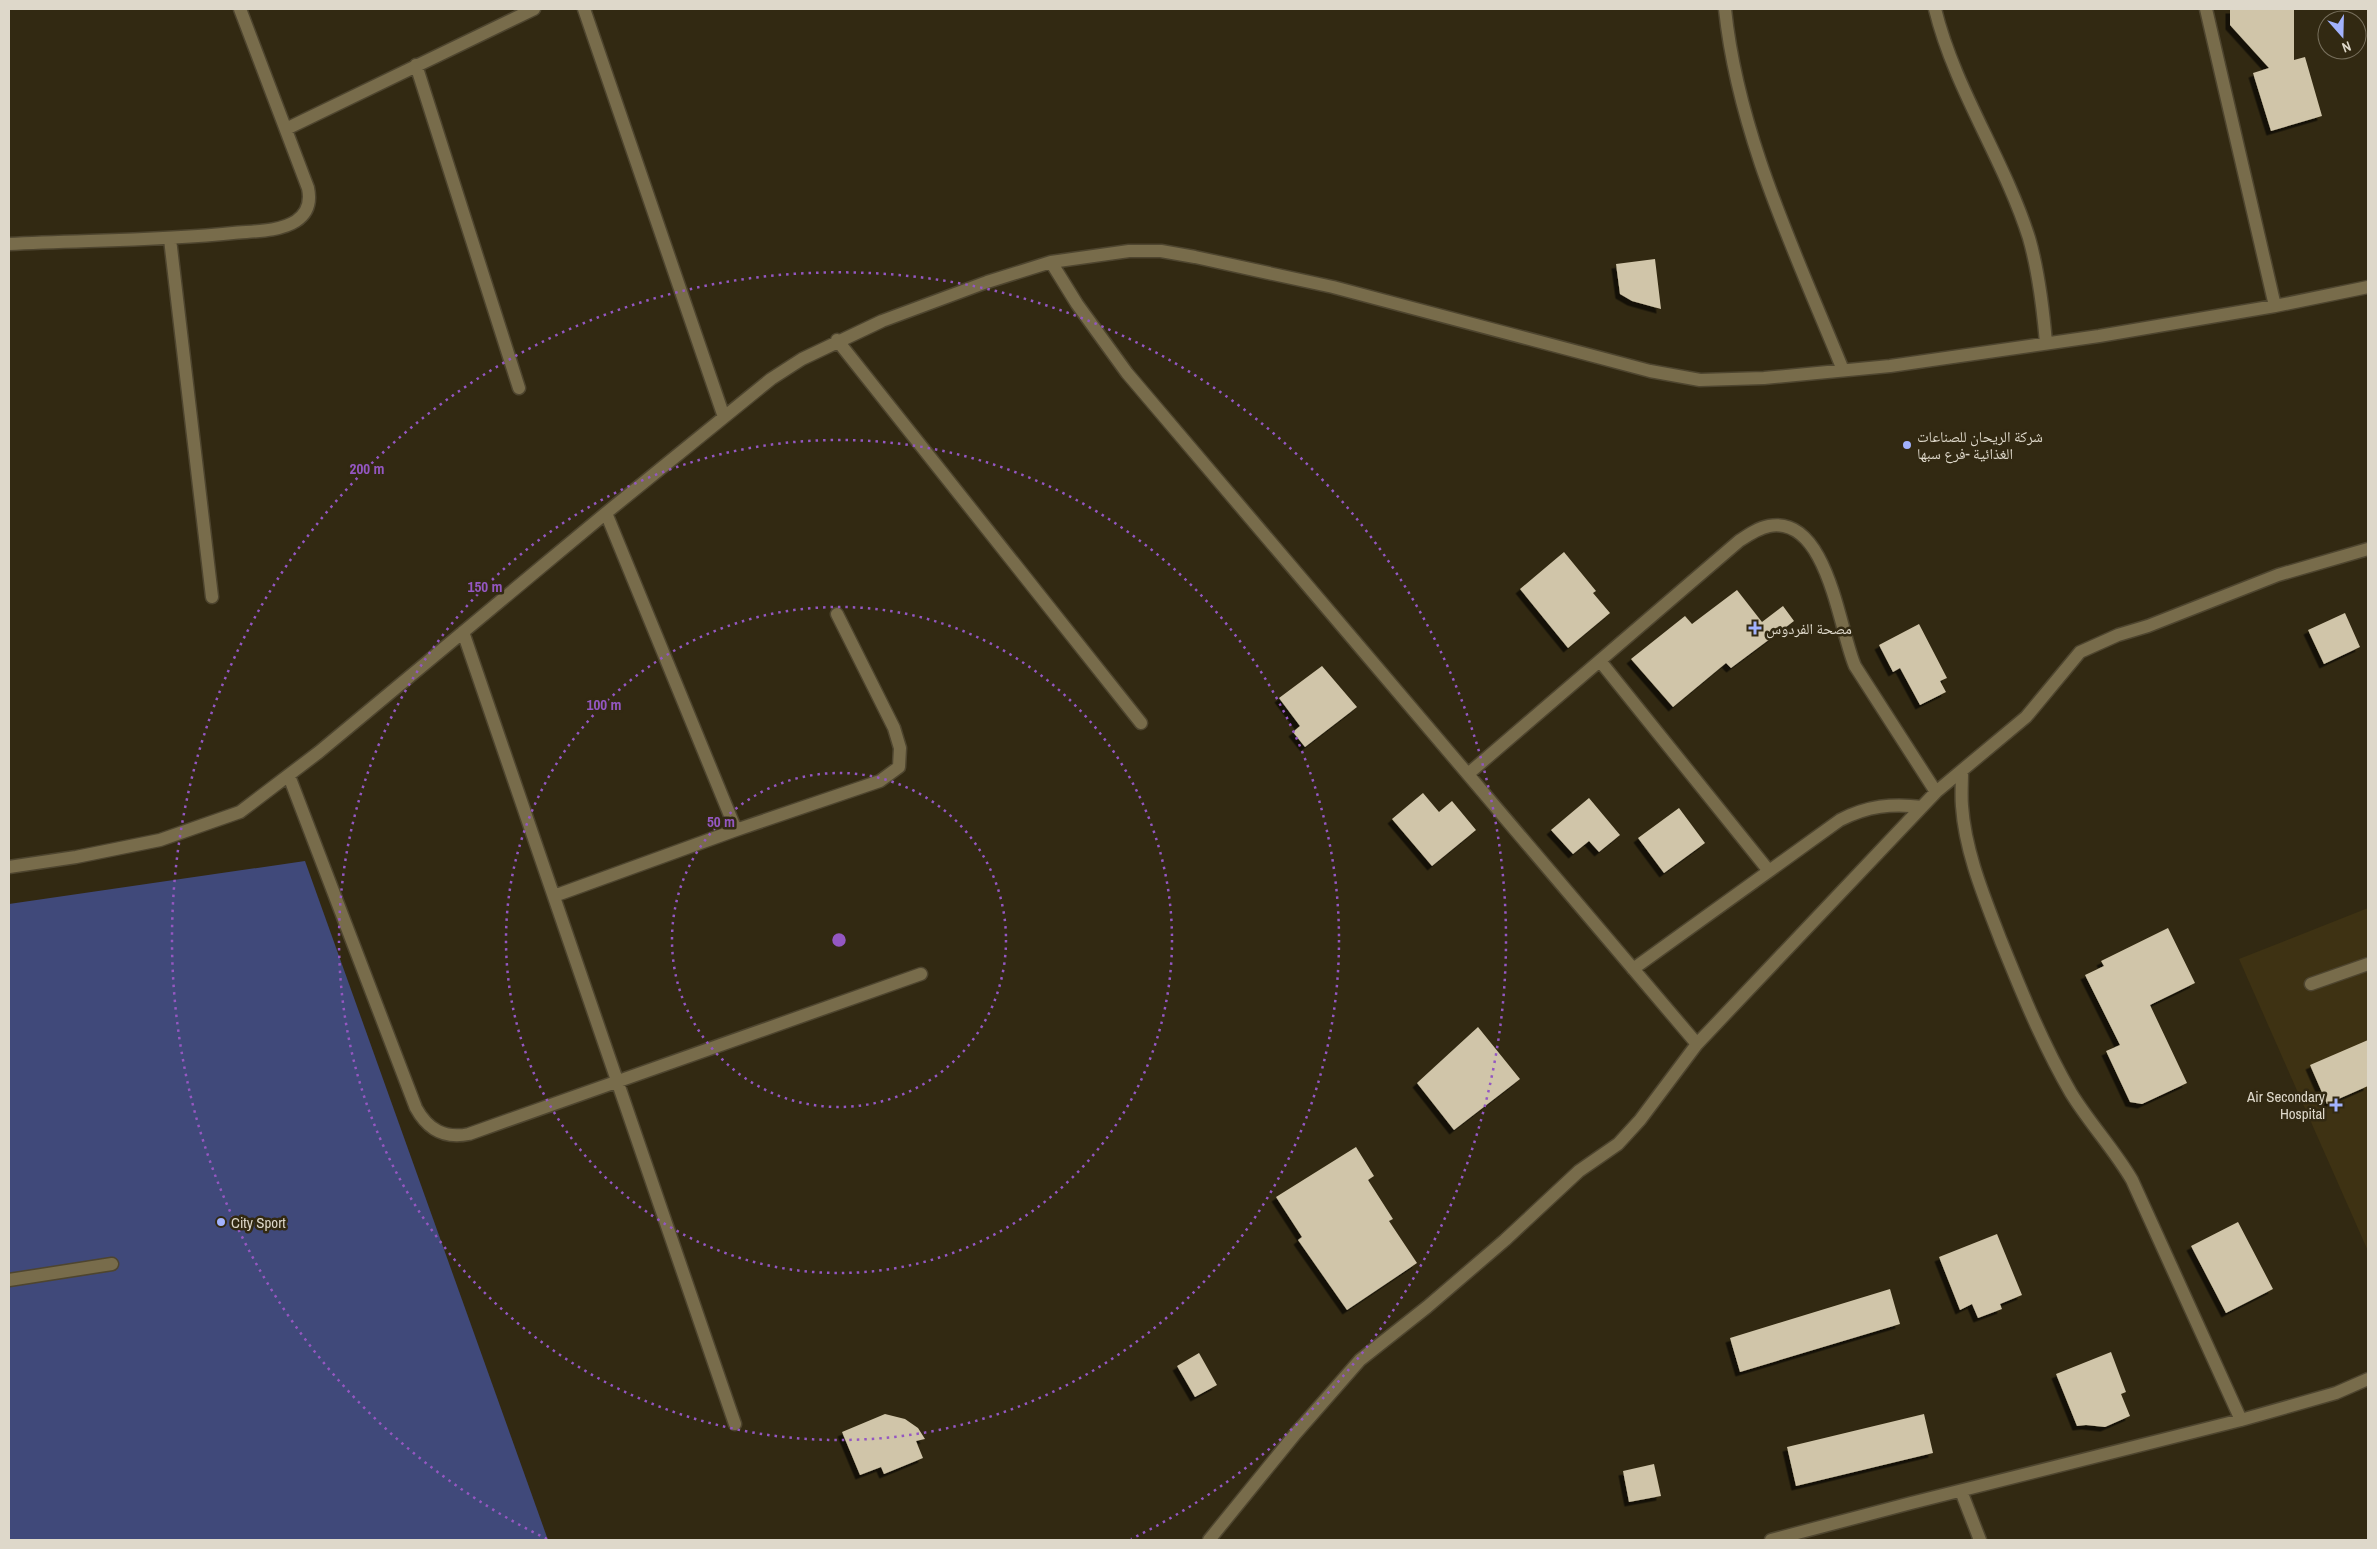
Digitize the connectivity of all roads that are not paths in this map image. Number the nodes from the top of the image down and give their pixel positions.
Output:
1 (240, 9) edge
2 (534, 9) edge
3 (584, 9) edge
4 (1725, 9) edge
5 (1936, 9) edge
6 (2206, 9) edge
7 (416, 65) junction
8 (286, 130) junction
9 (170, 239) junction
10 (9, 244) edge
11 (1051, 262) junction
12 (2368, 287) edge
13 (2274, 306) junction
14 (837, 340) junction
15 (2046, 344) junction
16 (1843, 370) junction
17 (519, 388) dead end
18 (724, 417) junction
19 (606, 513) junction
20 (2368, 550) edge
21 (212, 596) dead end
22 (837, 614) dead end
23 (463, 632) junction
24 (1600, 661) junction
25 (1141, 723) dead end
26 (1962, 772) junction
27 (1468, 774) junction
28 (289, 776) junction
29 (1936, 792) junction
30 (1922, 807) junction
31 (736, 830) junction
32 (9, 867) edge
33 (1769, 871) junction
34 (554, 896) junction
35 (2368, 964) edge
36 (1633, 969) junction
37 (921, 974) dead end
38 (2311, 984) dead end
39 (1697, 1044) junction
40 (618, 1081) junction
41 (112, 1264) dead end
42 (9, 1280) edge
43 (2368, 1379) edge
44 (2241, 1420) junction
45 (735, 1424) dead end
46 (1961, 1491) junction
47 (1209, 1540) edge
48 (1771, 1540) edge
49 (1980, 1540) edge

1 - 8 street
2 - 7 street
3 - 18 street
4 - 16 street
5 - 15 street
6 - 13 street
7 - 8 street
7 - 17 street
8 - 9 street
9 - 10 street
9 - 21 street
11 - 14 street
11 - 16 street
11 - 27 street
12 - 13 street
13 - 15 street
14 - 18 street
14 - 25 street
15 - 16 street
18 - 19 street
19 - 23 street
19 - 31 street
20 - 26 street
22 - 31 street
23 - 28 street
23 - 34 street
24 - 27 street
24 - 29 street
24 - 33 street
26 - 29 street
26 - 44 street
27 - 36 street
28 - 32 street
28 - 40 street
29 - 30 street
30 - 33 street
30 - 39 street
31 - 34 street
33 - 36 street
34 - 40 street
35 - 38 street
36 - 39 street
37 - 40 street
39 - 47 street
40 - 45 street
41 - 42 street
43 - 44 street
44 - 46 street
46 - 48 street
46 - 49 street

